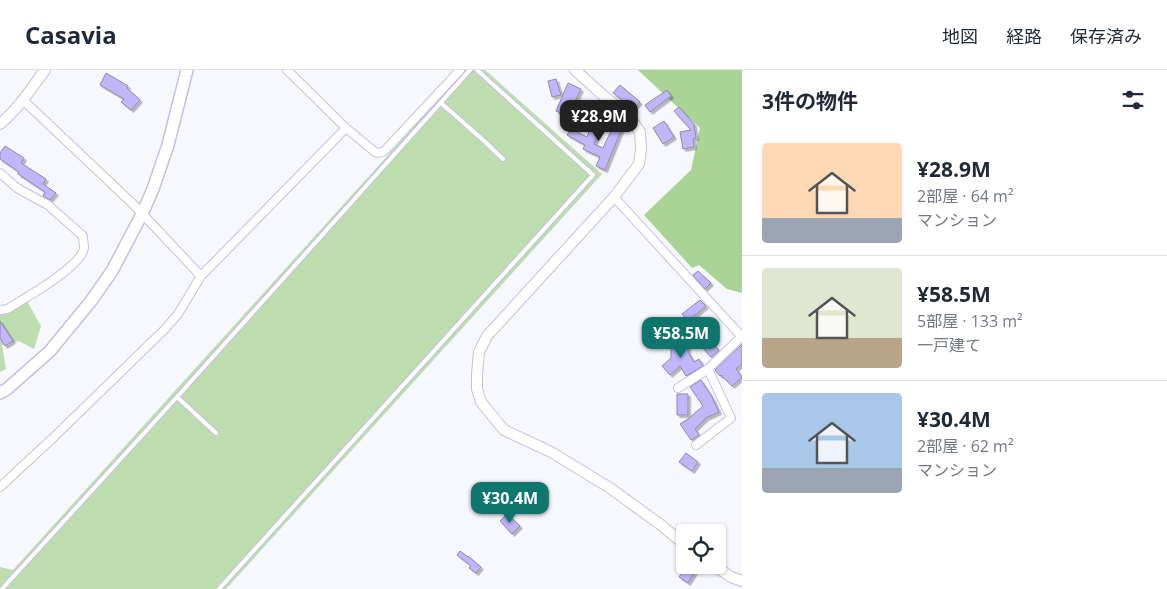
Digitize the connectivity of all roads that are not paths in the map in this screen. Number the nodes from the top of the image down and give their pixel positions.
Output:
1 (45, 70) edge
2 (187, 70) edge
3 (287, 70) edge
4 (460, 70) edge
5 (470, 70) edge
6 (477, 70) edge
7 (575, 70) edge
8 (23, 100) junction
9 (441, 103) junction
10 (0, 124) edge
11 (346, 128) junction
12 (503, 159) dead end
13 (0, 173) edge
14 (614, 196) junction
15 (142, 214) junction
16 (201, 276) junction
17 (0, 310) edge
18 (742, 336) edge
19 (708, 369) junction
20 (678, 388) dead end
21 (0, 394) edge
22 (177, 397) junction
23 (216, 433) dead end
24 (696, 445) dead end
25 (0, 487) edge
26 (676, 538) edge
27 (726, 574) edge
28 (742, 581) edge
29 (2, 589) edge
30 (219, 589) edge

1 - 8 street
2 - 15 main road
3 - 11 street
4 - 11 street
5 - 9 lane
6 - 30 lane
7 - 14 street
8 - 10 street
8 - 15 street
9 - 12 lane
9 - 22 lane
11 - 16 street
13 - 17 street
14 - 18 street
14 - 26 street
15 - 16 street
15 - 21 main road
16 - 25 street
18 - 19 street
19 - 20 street
19 - 24 street
22 - 23 lane
22 - 29 lane
27 - 28 street

